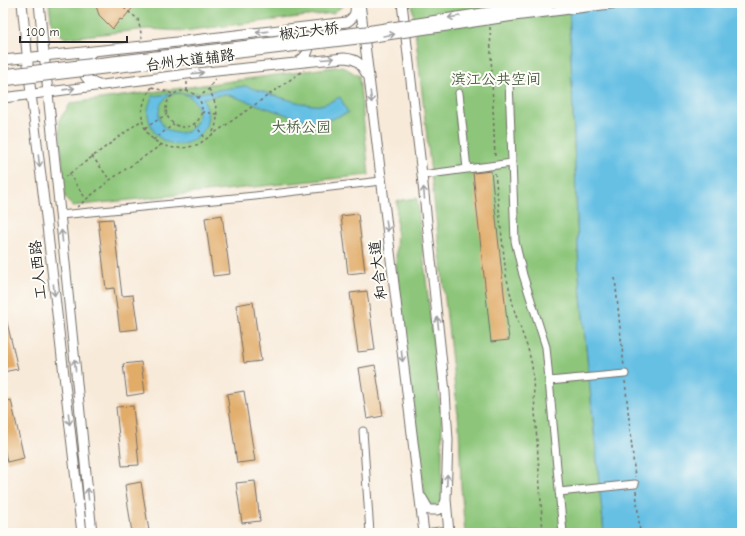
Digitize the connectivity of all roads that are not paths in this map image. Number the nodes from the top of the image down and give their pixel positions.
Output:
1 (355, 3) edge
2 (360, 3) edge
3 (402, 3) edge
4 (548, 3) edge
5 (618, 3) edge
6 (39, 4) edge
7 (22, 6) edge
8 (294, 29) junction
9 (95, 50) junction
10 (27, 56) junction
11 (44, 56) junction
12 (3, 60) edge
13 (296, 63) junction
14 (3, 74) edge
15 (370, 80) junction
16 (509, 81) dead end
17 (3, 82) edge
18 (100, 85) junction
19 (48, 92) junction
20 (459, 93) dead end
21 (31, 94) junction
22 (3, 98) edge
23 (53, 145) junction
24 (37, 146) junction
25 (512, 162) junction
26 (467, 169) junction
27 (422, 175) junction
28 (381, 181) junction
29 (63, 215) junction
30 (624, 374) road end
31 (549, 381) junction
32 (363, 431) dead end
33 (636, 484) road end
34 (419, 491) junction
35 (559, 492) junction
36 (446, 499) junction
37 (449, 532) edge
38 (82, 533) edge
39 (92, 533) edge
40 (370, 533) edge
41 (424, 533) edge
42 (432, 533) edge
43 (563, 533) edge

1 - 8 main road, 台州大道辅路
2 - 15 main road, 和合大道
3 - 27 main road
4 -> 14 main road, 椒江大桥, bridge
17 -> 5 main road, 椒江大桥, bridge
6 - 7 main road
6 - 11 main road, 工人西路
7 - 10 main road, 工人西路
8 -> 9 main road, 台州大道辅路
8 - 13 main road
9 - 11 main road, 台州大道辅路
9 - 18 main road
10 - 11 main road, 台州大道辅路
10 - 12 main road, 台州大道辅路
10 - 21 main road, 工人西路
11 - 19 main road, 工人西路
13 -> 15 main road, 台州大道辅路
18 -> 13 main road, 台州大道辅路
15 -> 28 main road, 和合大道
16 - 25 street
19 -> 18 main road, 台州大道辅路
19 - 21 main road, 台州大道辅路
19 - 23 main road, 工人西路
20 - 26 street
21 - 22 main road, 台州大道辅路
21 - 24 main road, 工人西路
23 - 24 main road
23 - 29 main road, 工人西路
24 -> 38 main road, 工人西路
25 - 26 street
25 - 31 street
26 - 27 street
36 -> 27 main road
28 - 29 street
28 -> 34 main road, 和合大道
39 -> 29 main road, 工人西路
30 - 31 street
31 - 35 street
32 - 40 street
33 - 35 street
34 - 36 main road
34 - 41 main road, 和合大道
35 - 43 street
36 - 37 main road
37 - 42 main road

